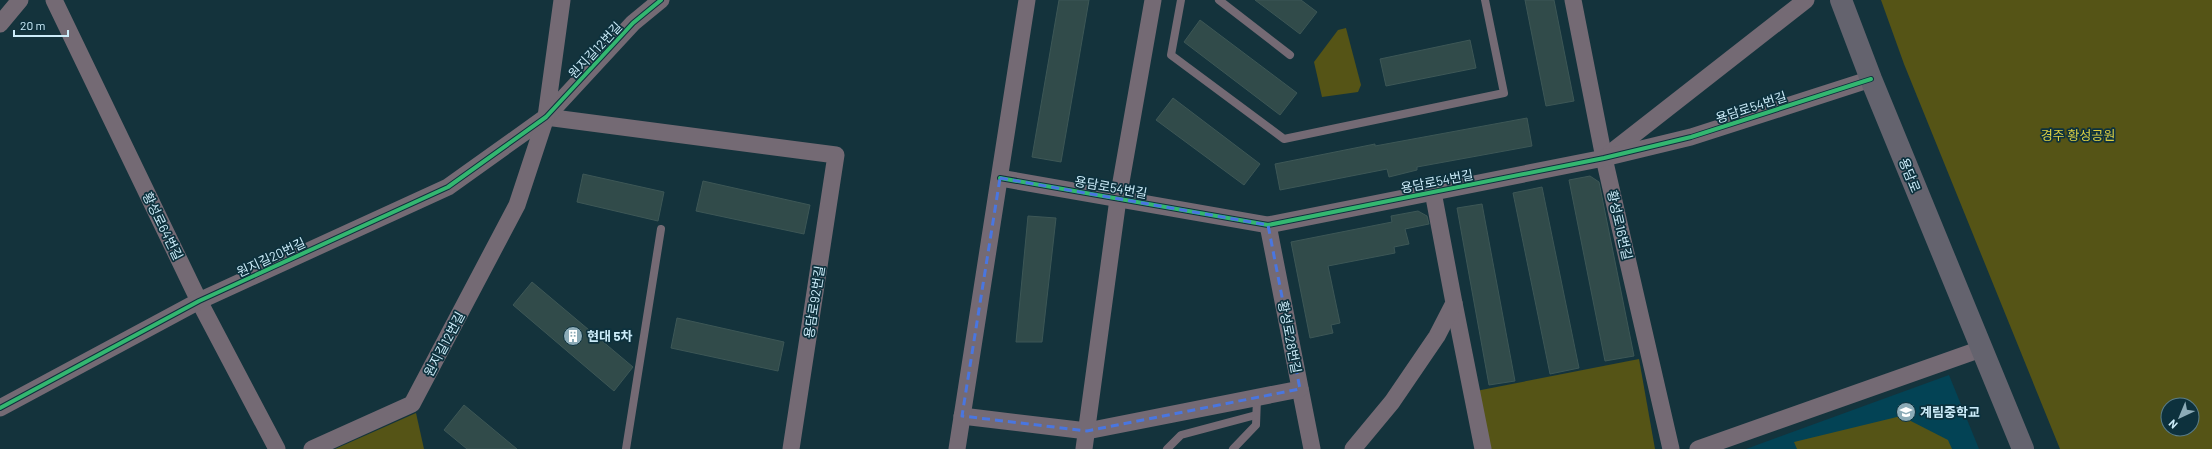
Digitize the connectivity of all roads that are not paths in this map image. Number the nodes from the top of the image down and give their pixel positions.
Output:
1 (20, 0) edge
2 (54, 0) edge
3 (562, 0) edge
4 (661, 0) edge
5 (1027, 0) edge
6 (1153, 0) edge
7 (1181, 0) edge
8 (1219, 0) edge
9 (1485, 0) edge
10 (1573, 0) edge
11 (1806, 0) edge
12 (1841, 0) edge
13 (0, 24) edge
14 (1290, 55) dead end
15 (1871, 79) junction
16 (546, 117) junction
17 (1604, 158) junction
18 (1000, 178) junction
19 (1433, 192) junction
20 (1118, 199) junction
21 (1268, 225) junction
22 (661, 229) dead end
23 (199, 301) junction
24 (1454, 304) junction
25 (1981, 349) junction
26 (1300, 389) junction
27 (1258, 398) junction
28 (0, 408) edge
29 (1256, 415) junction
30 (962, 416) junction
31 (1087, 431) junction
32 (277, 449) edge
33 (312, 449) edge
34 (626, 449) edge
35 (792, 449) edge
36 (957, 449) edge
37 (1084, 449) edge
38 (1167, 449) edge
39 (1233, 449) edge
40 (1312, 449) edge
41 (1353, 449) edge
42 (1483, 449) edge
43 (1671, 449) edge
44 (1698, 449) edge
45 (2023, 449) edge

1 - 13 street
2 - 23 street, 황성로64번길
3 - 16 street, 원지길12번길
4 - 16 street, 원지길12번길
5 - 18 street
6 - 20 street
7 - 9 lane
8 - 14 lane
10 - 17 street, 황성로16번길
11 - 17 street
12 - 15 main road, 용담로
15 - 17 street, 용담로54번길
15 - 25 main road, 용담로
16 - 23 street, 원지길20번길
16 - 33 street, 원지길12번길
16 - 35 street, 용담로92번길
17 - 19 street, 용담로54번길
17 - 43 street, 황성로16번길
18 - 20 street, 용담로54번길
18 - 30 street
19 - 21 street, 용담로54번길
19 - 24 street, 용담로54번길
20 - 21 street, 용담로54번길
20 - 31 street
21 - 26 street, 황성로28번길
22 - 34 lane
23 - 28 street, 원지길20번길
23 - 32 street, 황성로64번길
24 - 41 street
24 - 42 street, 용담로54번길
25 - 44 street
25 - 45 main road, 용담로
26 - 27 street
26 - 40 street, 황성로28번길
27 - 29 lane
27 - 31 street
29 - 38 lane
29 - 39 lane
30 - 31 street
30 - 36 street
31 - 37 street

